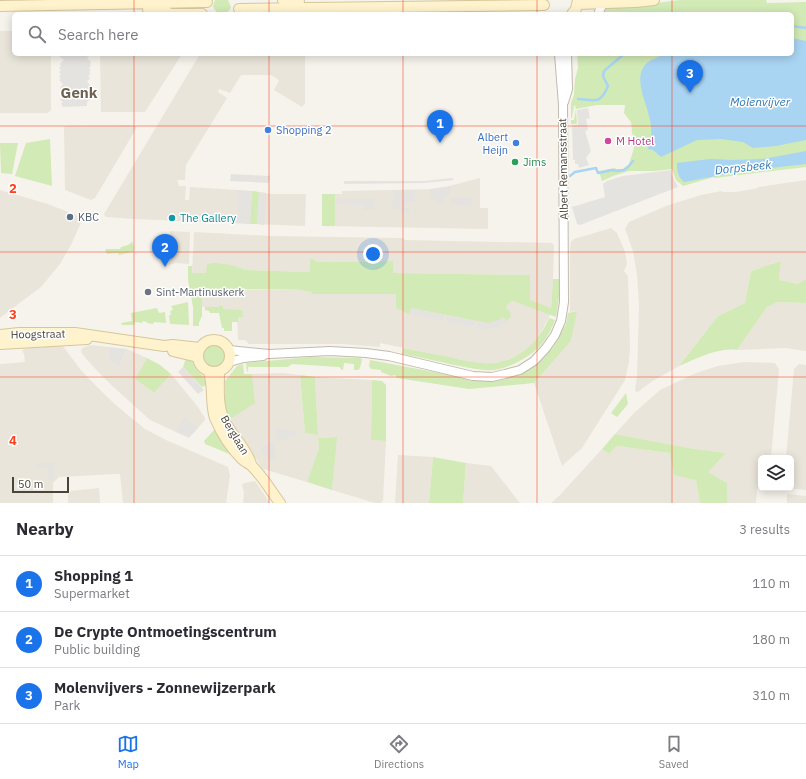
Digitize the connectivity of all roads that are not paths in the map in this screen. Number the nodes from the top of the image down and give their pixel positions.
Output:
1 (283, 0) edge
2 (419, 0) edge
3 (654, 0) edge
4 (208, 1) edge
5 (544, 2) edge
6 (578, 2) edge
7 (603, 2) junction
8 (0, 6) edge
9 (238, 8) edge
10 (54, 12) edge
11 (167, 12) edge
12 (208, 12) edge
13 (549, 12) edge
14 (574, 12) edge
15 (599, 12) edge
16 (0, 13) edge
17 (12, 13) edge
18 (560, 56) edge
19 (567, 56) edge
20 (563, 105) junction
21 (0, 335) edge
22 (75, 337) junction
23 (0, 344) edge
24 (229, 350) junction
25 (199, 353) junction
26 (269, 354) junction
27 (230, 362) junction
28 (214, 372) junction
29 (280, 503) edge

1 - 2 main road
3 - 7 main road
4 - 8 main road
4 - 12 main road
5 - 9 main road
5 - 13 main road
6 - 7 main road
6 - 14 main road
7 - 15 street
10 - 11 main road
16 - 17 main road
18 - 20 street, Albert Remansstraat
19 - 20 street, Albert Remansstraat
20 - 26 street, Albert Remansstraat
21 - 22 main road, Hoogstraat
22 - 23 main road, Hoogstraat
22 - 25 main road
24 - 25 main road
24 - 26 street
24 - 27 main road
25 - 28 main road
26 - 27 street
27 - 28 main road
28 - 29 main road, Berglaan

